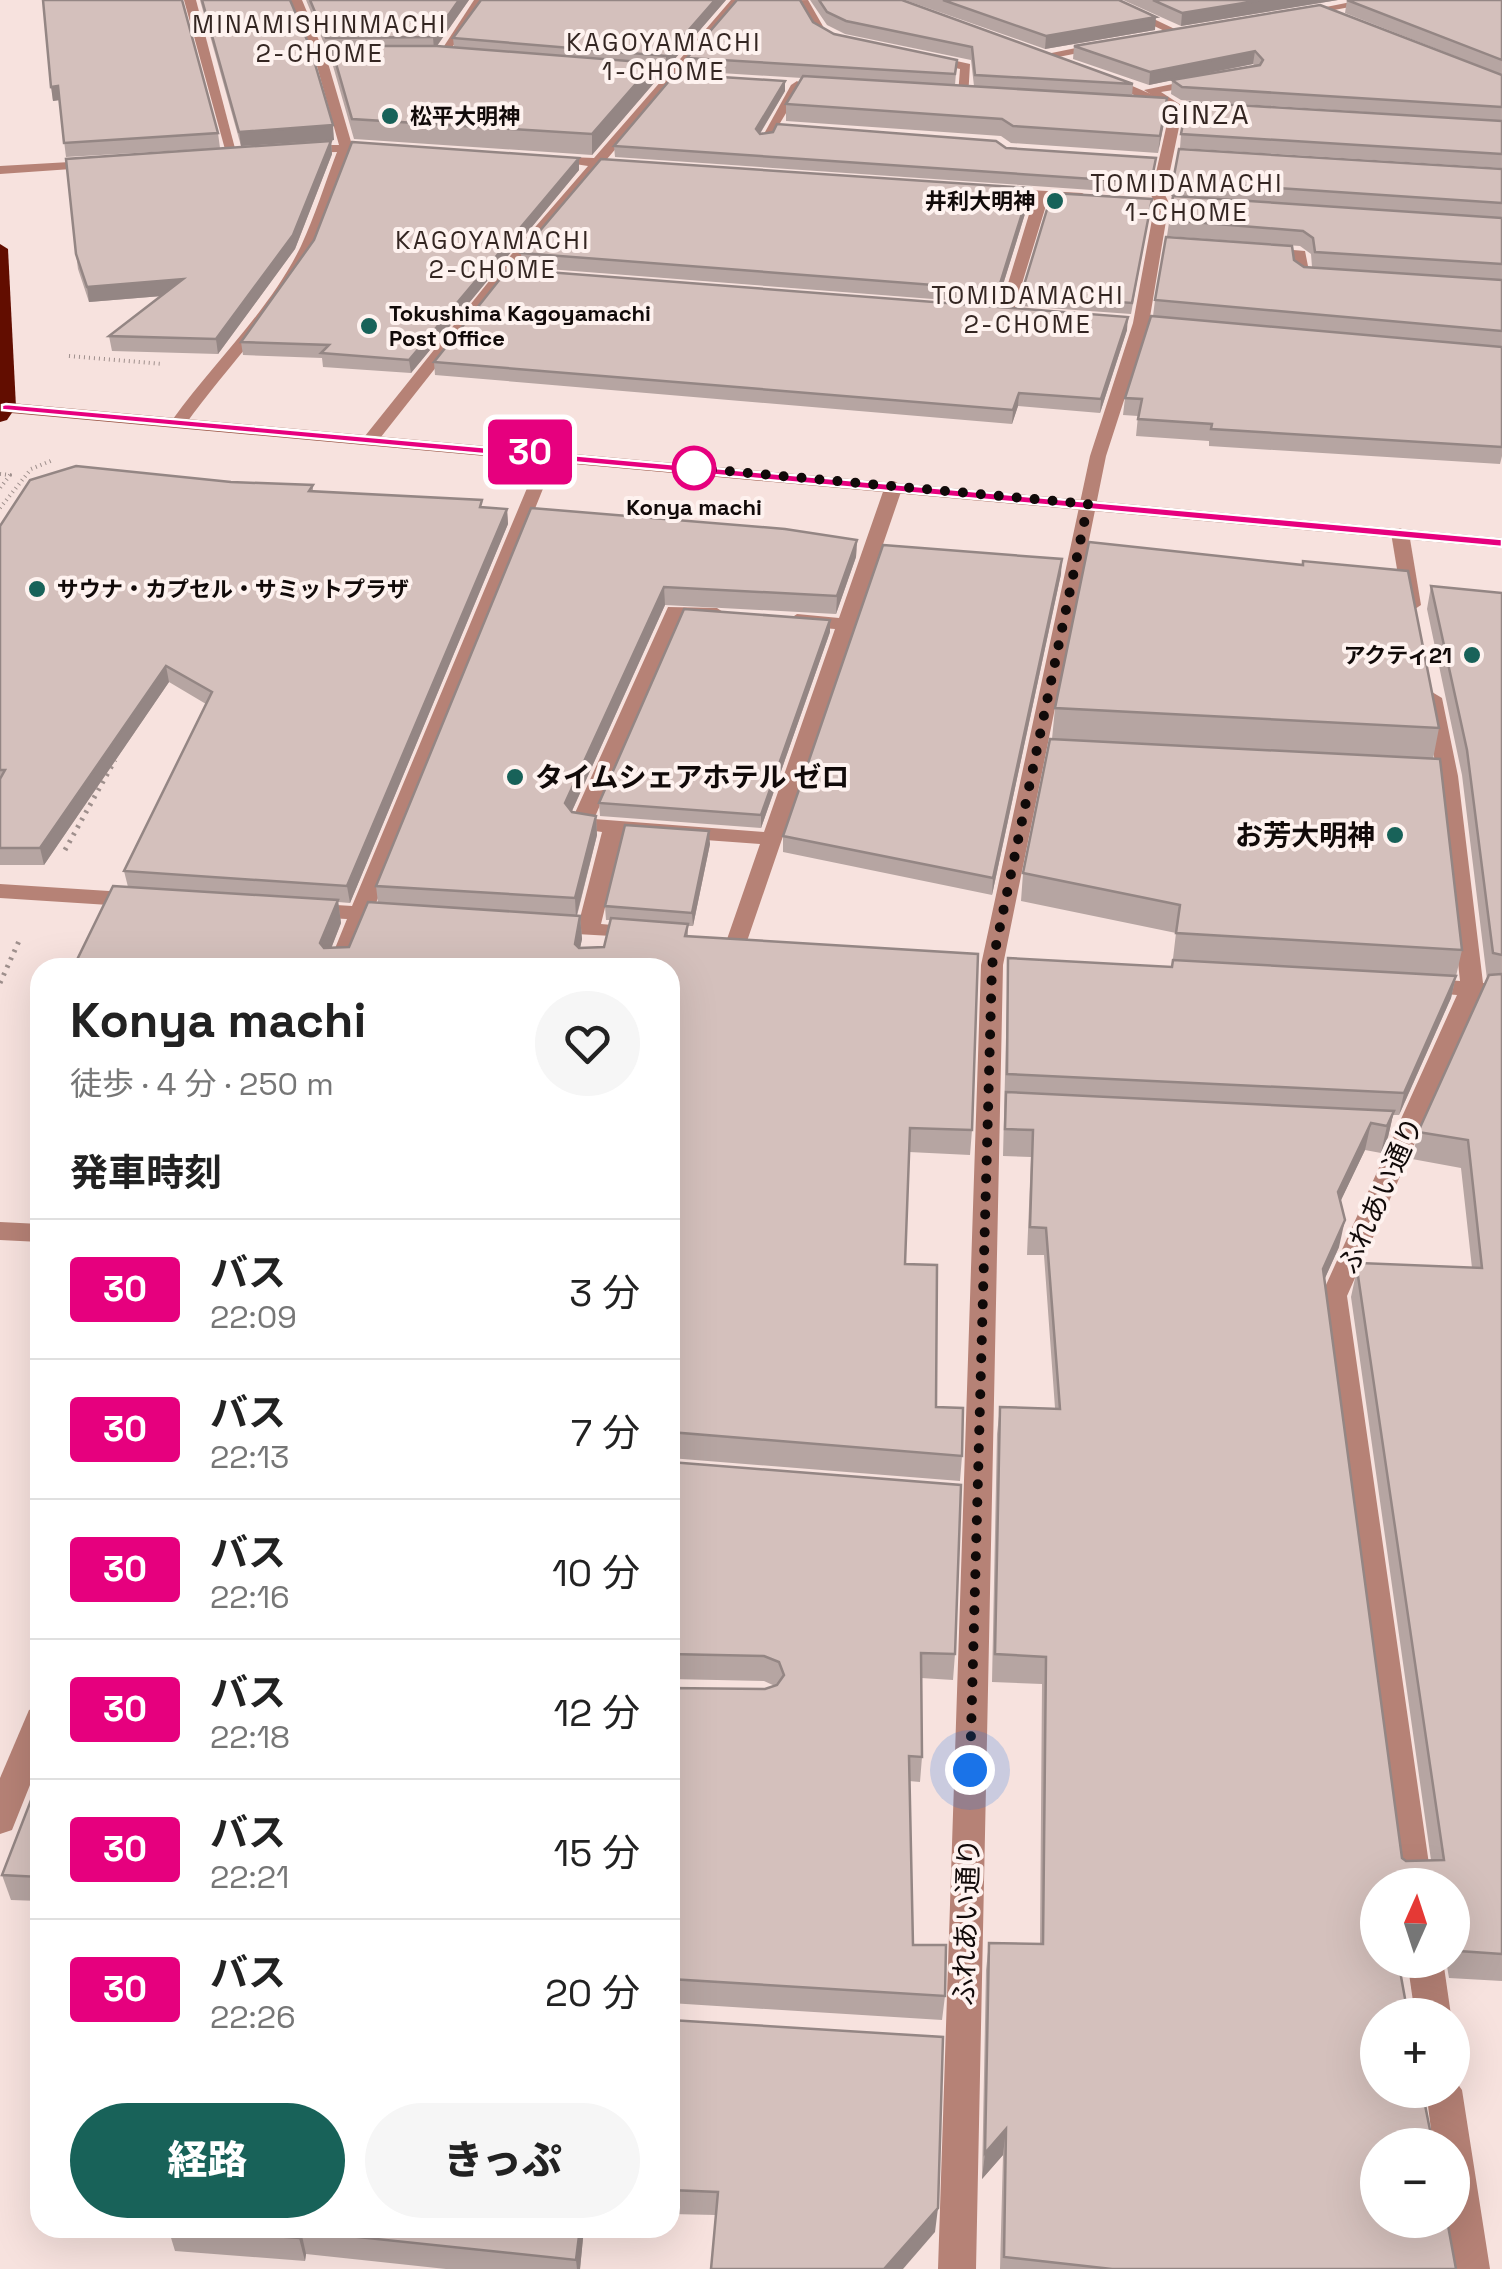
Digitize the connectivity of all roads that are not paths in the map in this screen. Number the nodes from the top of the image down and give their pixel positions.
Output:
1 (190, 0) edge
2 (296, 0) edge
3 (480, 0) edge
4 (737, 0) edge
5 (1105, 0) edge
6 (1295, 0) edge
7 (1382, 0) edge
8 (1319, 10) junction
9 (1283, 16) edge
10 (1338, 18) edge
11 (1193, 30) edge
12 (1175, 32) junction
13 (1156, 36) edge
14 (840, 42) junction
15 (1118, 43) edge
16 (857, 44) edge
17 (1026, 51) edge
18 (907, 54) edge
19 (835, 56) edge
20 (1043, 56) junction
21 (380, 58) edge
22 (419, 58) edge
23 (439, 58) junction
24 (321, 59) junction
25 (458, 60) edge
26 (1076, 68) edge
27 (615, 72) edge
28 (1092, 74) edge
29 (673, 77) junction
30 (1219, 78) edge
31 (726, 80) edge
32 (780, 84) edge
33 (944, 94) edge
34 (964, 95) junction
35 (984, 96) edge
36 (1140, 106) edge
37 (1177, 108) junction
38 (1196, 110) edge
39 (791, 129) edge
40 (346, 146) junction
41 (289, 150) edge
42 (404, 150) edge
43 (251, 152) edge
44 (232, 153) junction
45 (212, 154) edge
46 (1186, 156) edge
47 (1166, 158) junction
48 (540, 159) edge
49 (1145, 160) edge
50 (114, 162) edge
51 (599, 162) junction
52 (637, 165) edge
53 (0, 170) edge
54 (984, 190) edge
55 (1042, 194) junction
56 (1102, 199) edge
57 (1142, 202) edge
58 (1162, 203) junction
59 (1180, 204) edge
60 (1155, 243) junction
61 (1173, 244) edge
62 (0, 249) edge
63 (1246, 250) edge
64 (503, 273) junction
65 (522, 275) edge
66 (1338, 277) edge
67 (987, 311) edge
68 (1006, 312) junction
69 (1026, 314) edge
70 (1122, 322) edge
71 (1141, 323) junction
72 (1160, 325) edge
73 (2, 410) edge
74 (178, 422) junction
75 (371, 439) junction
76 (549, 454) junction
77 (894, 486) junction
78 (1088, 504) junction
79 (1400, 533) junction
80 (1502, 543) edge
81 (732, 615) edge
82 (771, 618) edge
83 (847, 624) junction
84 (1418, 633) edge
85 (1426, 669) edge
86 (614, 826) junction
87 (773, 839) junction
88 (0, 891) edge
89 (171, 902) edge
90 (284, 909) edge
91 (359, 914) junction
92 (416, 918) edge
93 (531, 926) edge
94 (658, 935) edge
95 (594, 936) junction
96 (737, 942) edge
97 (342, 958) edge
98 (1398, 984) edge
99 (1472, 988) junction
100 (1502, 991) edge
101 (0, 1232) edge
102 (30, 1233) edge
103 (940, 1494) edge
104 (978, 1497) junction
105 (30, 1744) edge
106 (0, 1820) edge
107 (1413, 1868) edge
108 (923, 2039) edge
109 (962, 2042) junction
110 (1466, 2238) edge
111 (957, 2269) edge
112 (1471, 2269) edge

1 - 44 street
2 - 24 street
3 - 23 street
4 - 14 street
4 - 29 street
5 - 12 street
6 - 8 street
7 - 8 street
8 - 9 street
8 - 10 street
11 - 12 street
12 - 13 street
14 - 16 street
14 - 19 street
15 - 20 street
17 - 20 street
18 - 34 street
20 - 26 street
21 - 24 street
22 - 23 street
23 - 25 street
24 - 40 street
27 - 29 street
28 - 37 street
29 - 31 street
29 - 51 street
30 - 37 street
32 - 39 street
33 - 34 street
34 - 35 street
36 - 37 street
37 - 38 street
37 - 47 street, ふれあい通り
40 - 41 street
40 - 42 street
40 - 74 street
43 - 44 street
44 - 45 street
46 - 47 street
47 - 49 street
47 - 58 street, ふれあい通り
48 - 51 street
50 - 53 street
51 - 52 street
51 - 64 street
54 - 55 street
55 - 56 street
55 - 68 street
57 - 58 street
58 - 59 street
58 - 60 street, ふれあい通り
60 - 61 street
60 - 71 street, ふれあい通り
62 - 73 highway
63 - 66 street
64 - 65 street
64 - 75 street
67 - 68 street
68 - 69 street
70 - 71 street
71 - 72 street
71 - 78 street, ふれあい通り
73 - 74 main road
74 - 75 main road
75 - 76 main road
76 - 77 main road
76 - 91 street
77 - 78 main road
77 - 83 street
78 - 79 main road
78 - 104 street, ふれあい通り
79 - 80 main road
79 - 84 street
81 - 86 street
82 - 83 street
83 - 87 street
85 - 99 street
86 - 87 street
86 - 95 street
87 - 96 street
88 - 89 street
90 - 91 street
91 - 92 street
91 - 97 street
93 - 95 street
94 - 95 street
98 - 99 street
99 - 100 street
99 - 107 street, ふれあい通り
101 - 102 street
103 - 104 street
104 - 109 street, ふれあい通り
105 - 106 street
108 - 109 street
109 - 111 street, ふれあい通り
110 - 112 street

